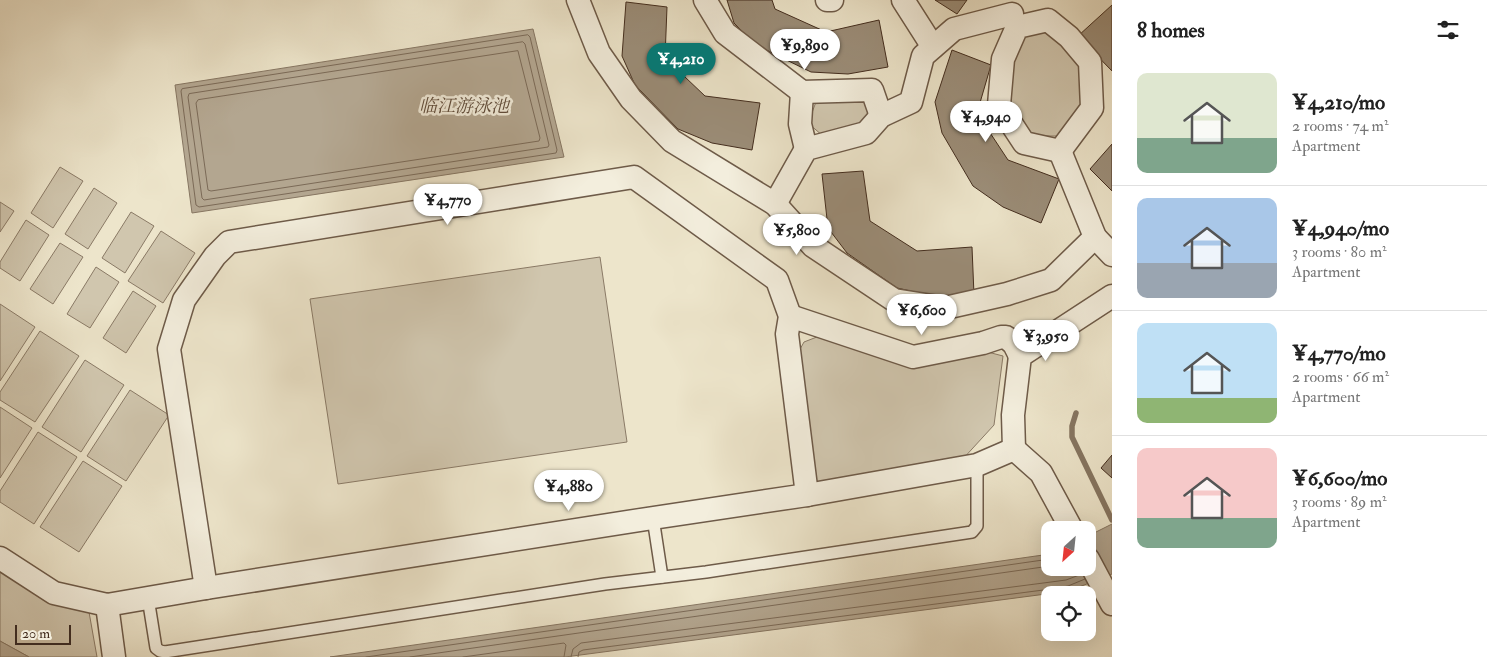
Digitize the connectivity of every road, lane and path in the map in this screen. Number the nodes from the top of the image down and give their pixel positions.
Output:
1 (578, 0) edge
2 (705, 0) edge
3 (827, 0) edge
4 (832, 0) edge
5 (903, 0) edge
6 (1012, 13) edge
7 (933, 47) junction
8 (802, 92) junction
9 (881, 116) junction
10 (806, 149) junction
11 (1060, 150) junction
12 (776, 204) junction
13 (1095, 237) junction
14 (1112, 255) edge
15 (1112, 296) edge
16 (790, 316) junction
17 (1020, 356) junction
18 (1014, 449) junction
19 (977, 465) junction
20 (807, 495) junction
21 (653, 518) junction
22 (1067, 521) edge
23 (0, 558) edge
24 (1096, 575) edge
25 (662, 577) junction
26 (206, 588) junction
27 (1107, 595) edge
28 (148, 598) junction
29 (107, 606) junction
30 (114, 657) edge

1 - 12 street
2 - 8 street
3 - 4 street
5 - 7 street
6 - 7 street
6 - 11 street
6 - 11 street
7 - 9 street
8 - 9 street
8 - 10 street
9 - 10 street
10 - 12 street
11 - 13 street
12 - 13 street
13 - 14 street
15 - 17 street
16 - 17 street
16 - 20 street
16 - 26 street
17 - 18 street
18 - 19 street
18 - 22 street
19 - 20 street
19 - 25 lane
20 - 21 street
21 - 25 lane
21 - 26 street
23 - 29 street
24 - 27 street
25 - 28 lane
26 - 28 street
28 - 29 street
29 - 30 street

